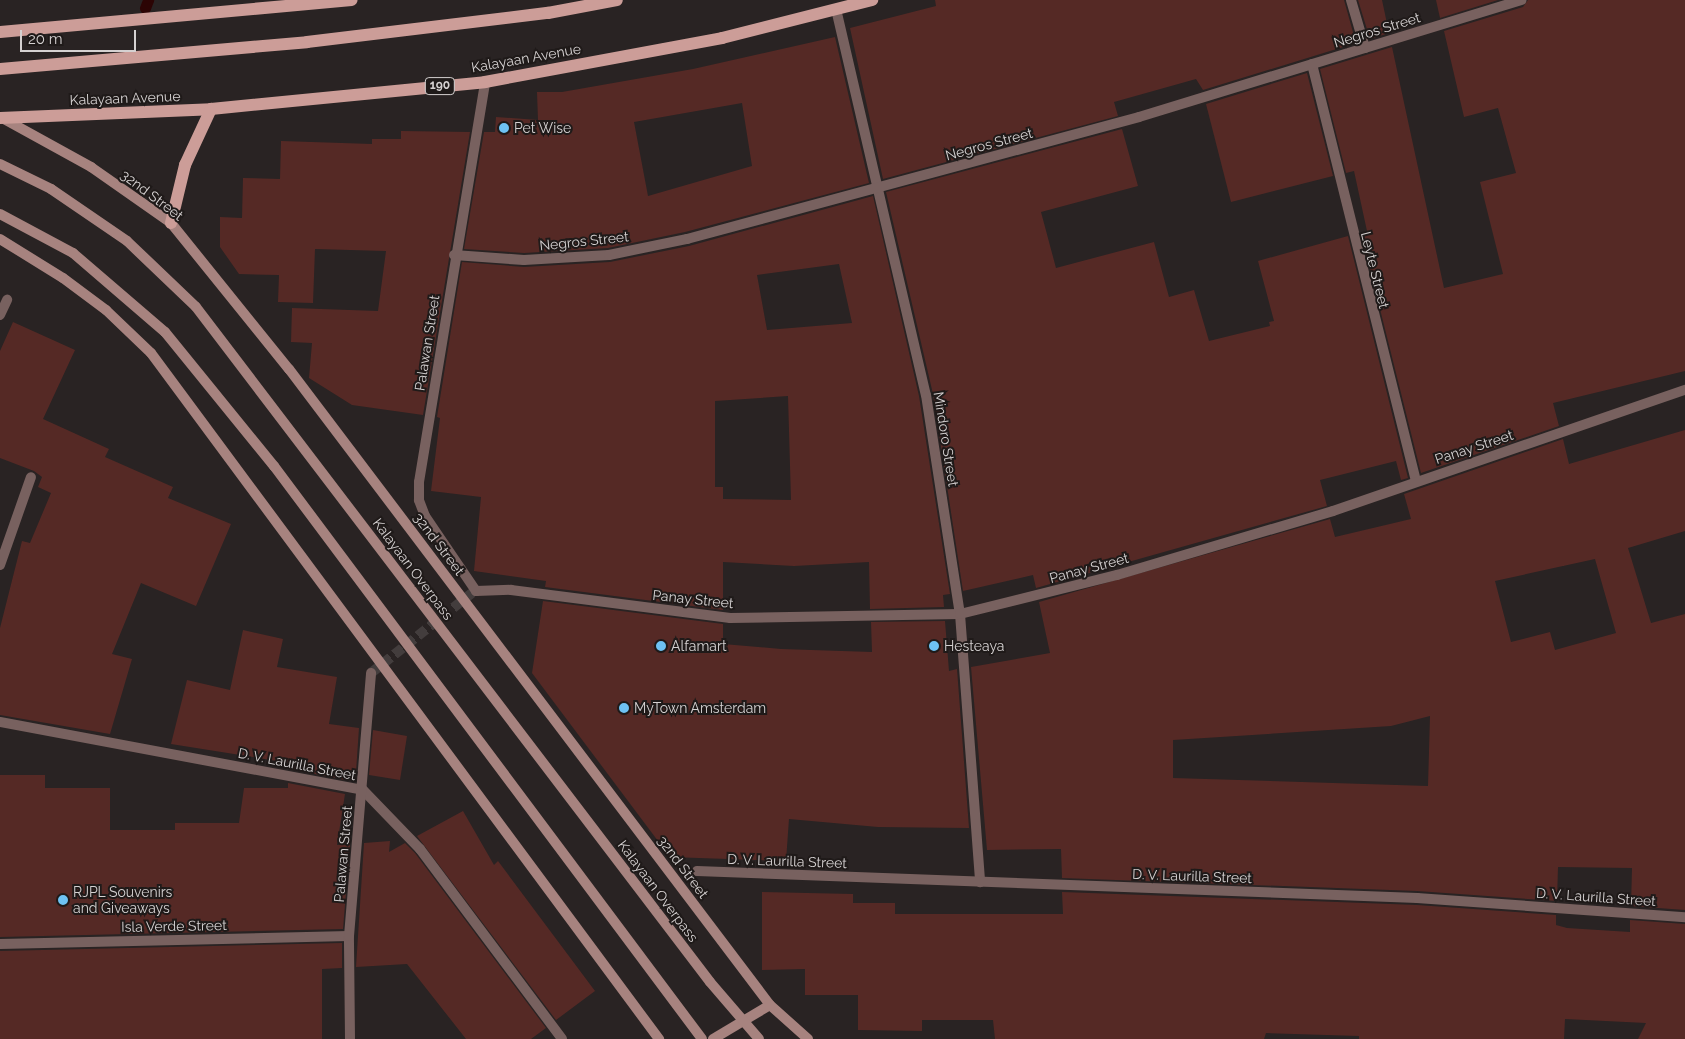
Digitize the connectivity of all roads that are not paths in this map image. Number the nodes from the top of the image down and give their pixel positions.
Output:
1 (352, 0) edge
2 (617, 0) edge
3 (872, 0) edge
4 (1351, 0) edge
5 (1521, 0) edge
6 (836, 9) junction
7 (0, 32) edge
8 (1366, 48) junction
9 (1312, 64) junction
10 (0, 69) edge
11 (485, 82) junction
12 (211, 109) junction
13 (0, 118) edge
14 (0, 164) edge
15 (880, 189) junction
16 (0, 214) edge
17 (171, 223) junction
18 (0, 239) edge
19 (454, 255) junction
20 (7, 300) dead end
21 (0, 314) edge
22 (1685, 390) edge
23 (31, 477) dead end
24 (1416, 480) junction
25 (0, 564) edge
26 (474, 592) joint
27 (960, 614) junction
28 (371, 673) dead end
29 (0, 722) edge
30 (363, 790) junction
31 (697, 871) dead end
32 (980, 882) junction
33 (1685, 917) edge
34 (349, 936) junction
35 (0, 944) edge
36 (770, 1005) junction
37 (350, 1039) edge
38 (562, 1039) edge
39 (659, 1039) edge
40 (702, 1039) edge
41 (713, 1039) edge
42 (759, 1039) edge
43 (808, 1039) edge

1 - 7 main road
2 - 10 main road
3 - 6 main road, Kalayaan Avenue / 190
4 - 8 street
5 - 8 street, Negros Street
6 - 11 main road, Kalayaan Avenue / 190
6 - 15 street, Mindoro Street
8 - 9 street, Negros Street
9 - 15 street, Negros Street
9 - 24 street, Leyte Street
11 - 12 main road, Kalayaan Avenue / 190
11 - 19 street, Palawan Street
12 - 13 main road, Kalayaan Avenue / 190
12 - 17 main road
13 - 17 main road, 32nd Street
14 - 42 main road, Kalayaan Overpass, bridge
15 - 19 street, Negros Street
15 - 27 street, Mindoro Street
16 - 40 main road, bridge
17 - 36 main road, 32nd Street
18 - 39 main road
19 - 26 street, Palawan Street
20 - 21 street
22 - 24 street, Panay Street
23 - 25 street
24 - 27 street, Panay Street
26 - 27 street, Panay Street
27 - 32 street, Mindoro Street
28 - 30 street, Palawan Street
29 - 30 street, D. V. Laurilla Street
30 - 34 street, Palawan Street
30 - 38 street, D. V. Laurilla Street
31 - 32 street, D. V. Laurilla Street
32 - 33 street, D. V. Laurilla Street
34 - 35 street, Isla Verde Street
34 - 37 street, Palawan Street
36 - 41 main road
36 - 43 main road, 32nd Street

